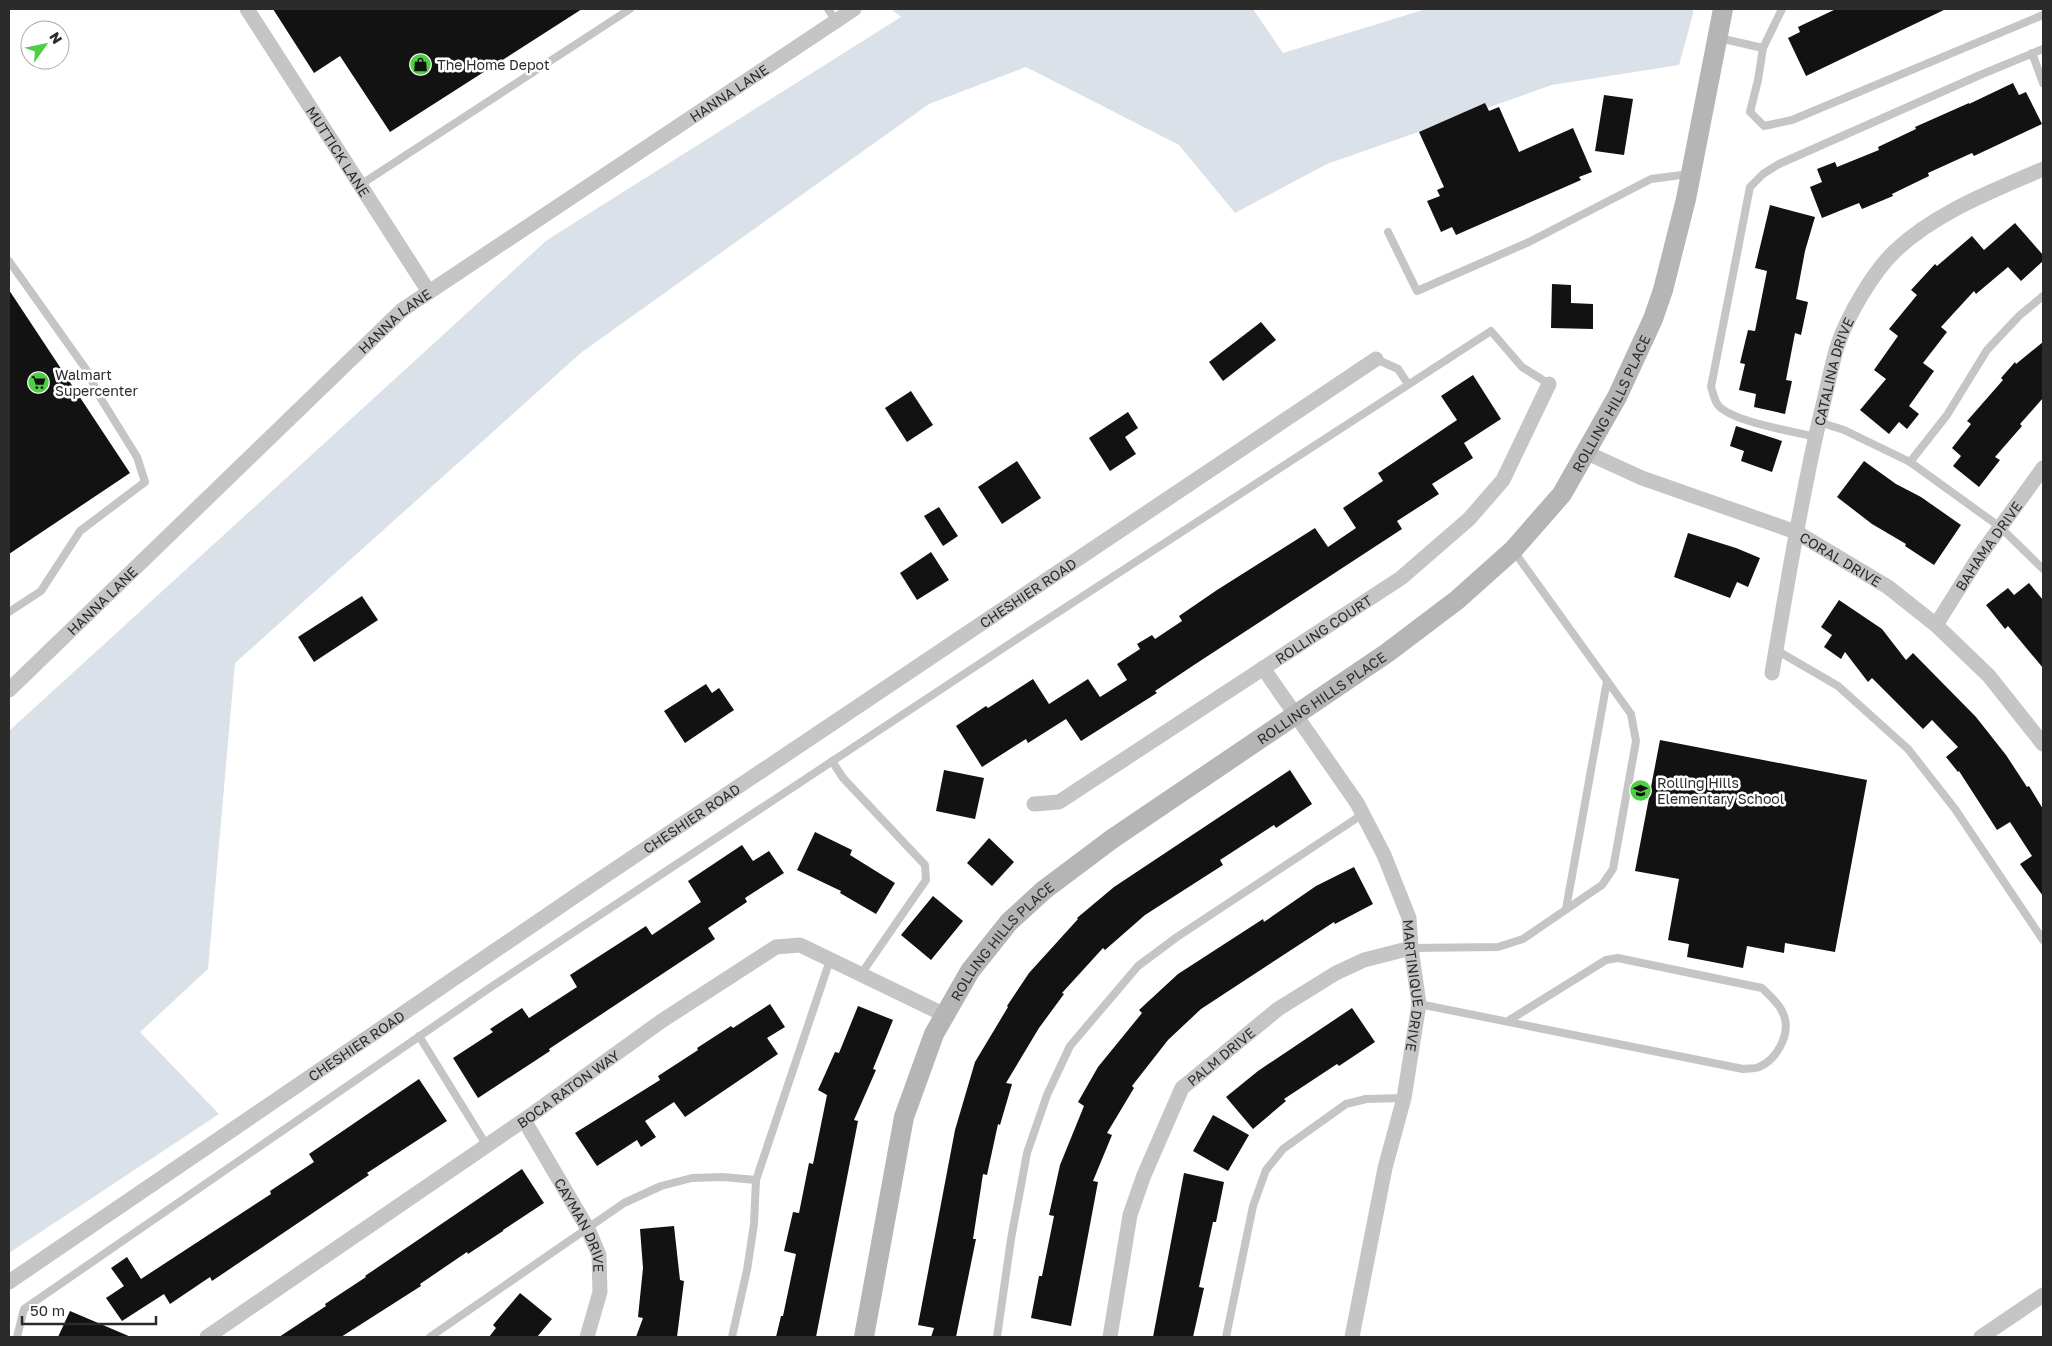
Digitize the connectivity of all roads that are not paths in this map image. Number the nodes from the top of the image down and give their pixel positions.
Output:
1 (247, 9) edge
2 (630, 9) edge
3 (854, 9) edge
4 (1723, 9) edge
5 (1782, 9) edge
6 (832, 15) edge
7 (2043, 15) edge
8 (1717, 38) junction
9 (1764, 48) junction
10 (2043, 48) edge
11 (2032, 53) junction
12 (2043, 83) edge
13 (2043, 169) edge
14 (1691, 174) junction
15 (360, 185) junction
16 (1388, 232) dead end
17 (9, 261) edge
18 (429, 292) junction
19 (2043, 296) edge
20 (1376, 359) joint
21 (1408, 384) junction
22 (1549, 384) joint
23 (1818, 429) junction
24 (1585, 452) junction
25 (1910, 462) junction
26 (2043, 468) edge
27 (2000, 527) junction
28 (1796, 532) junction
29 (1513, 550) junction
30 (2043, 569) edge
31 (9, 612) edge
32 (1936, 625) junction
33 (1776, 650) junction
34 (1263, 668) junction
35 (1772, 673) dead end
36 (1607, 681) junction
37 (9, 690) edge
38 (1296, 714) junction
39 (2043, 744) edge
40 (832, 761) junction
41 (1034, 804) dead end
42 (1363, 814) junction
43 (1566, 909) junction
44 (2043, 940) edge
45 (1411, 948) junction
46 (830, 960) junction
47 (861, 974) junction
48 (1419, 1004) junction
49 (945, 1015) junction
50 (1508, 1021) junction
51 (420, 1036) junction
52 (1404, 1098) junction
53 (524, 1120) junction
54 (487, 1146) junction
55 (756, 1180) junction
56 (588, 1229) junction
57 (9, 1282) edge
58 (2043, 1295) edge
59 (17, 1337) edge
60 (207, 1337) edge
61 (430, 1337) edge
62 (587, 1337) edge
63 (732, 1337) edge
64 (864, 1337) edge
65 (997, 1337) edge
66 (1110, 1337) edge
67 (1226, 1337) edge
68 (1352, 1337) edge
69 (1981, 1337) edge

1 - 15 street, MUTTICK LANE
2 - 15 lane
3 - 6 street, HANNA LANE
4 - 8 street, ROLLING HILLS PLACE
5 - 9 lane
6 - 18 street, HANNA LANE
7 - 9 lane
8 - 9 lane
8 - 14 street, ROLLING HILLS PLACE
10 - 11 lane
11 - 12 lane
11 - 23 lane
13 - 23 street, CATALINA DRIVE
14 - 16 lane
14 - 24 street, ROLLING HILLS PLACE
15 - 18 street, MUTTICK LANE
17 - 31 lane
18 - 37 street, HANNA LANE
19 - 25 lane
20 - 21 lane
20 - 57 street, CHESHIER ROAD
21 - 22 lane
21 - 40 lane
22 - 34 street, ROLLING COURT
23 - 25 lane
23 - 28 street, CATALINA DRIVE
24 - 28 street, CORAL DRIVE
24 - 29 street, ROLLING HILLS PLACE
25 - 27 lane
26 - 27 street, BAHAMA DRIVE
27 - 30 lane
27 - 32 street, BAHAMA DRIVE
28 - 32 street, CORAL DRIVE
28 - 33 street, CATALINA DRIVE
29 - 36 lane
29 - 38 street, ROLLING HILLS PLACE
32 - 39 street, CORAL DRIVE
33 - 35 street, CATALINA DRIVE
33 - 44 lane
34 - 38 street, MARTINIQUE DRIVE
34 - 41 street, ROLLING COURT
36 - 43 lane
36 - 43 lane
38 - 42 street, MARTINIQUE DRIVE
38 - 49 street, ROLLING HILLS PLACE
40 - 47 lane
40 - 51 lane
42 - 45 street, MARTINIQUE DRIVE
42 - 65 lane
43 - 45 lane
45 - 48 street, MARTINIQUE DRIVE
45 - 66 street, PALM DRIVE
46 - 47 street, BOCA RATON WAY
46 - 53 street, BOCA RATON WAY
46 - 55 lane
47 - 49 street, BOCA RATON WAY
48 - 50 lane
48 - 52 street, MARTINIQUE DRIVE
49 - 64 street, ROLLING HILLS PLACE
50 - 50 lane
51 - 54 lane
51 - 59 lane
52 - 67 lane
52 - 68 street, MARTINIQUE DRIVE
53 - 54 street, BOCA RATON WAY
53 - 56 street, CAYMAN DRIVE
54 - 60 street, BOCA RATON WAY
55 - 56 lane
55 - 63 lane
56 - 61 lane
56 - 62 street, CAYMAN DRIVE
58 - 69 street

